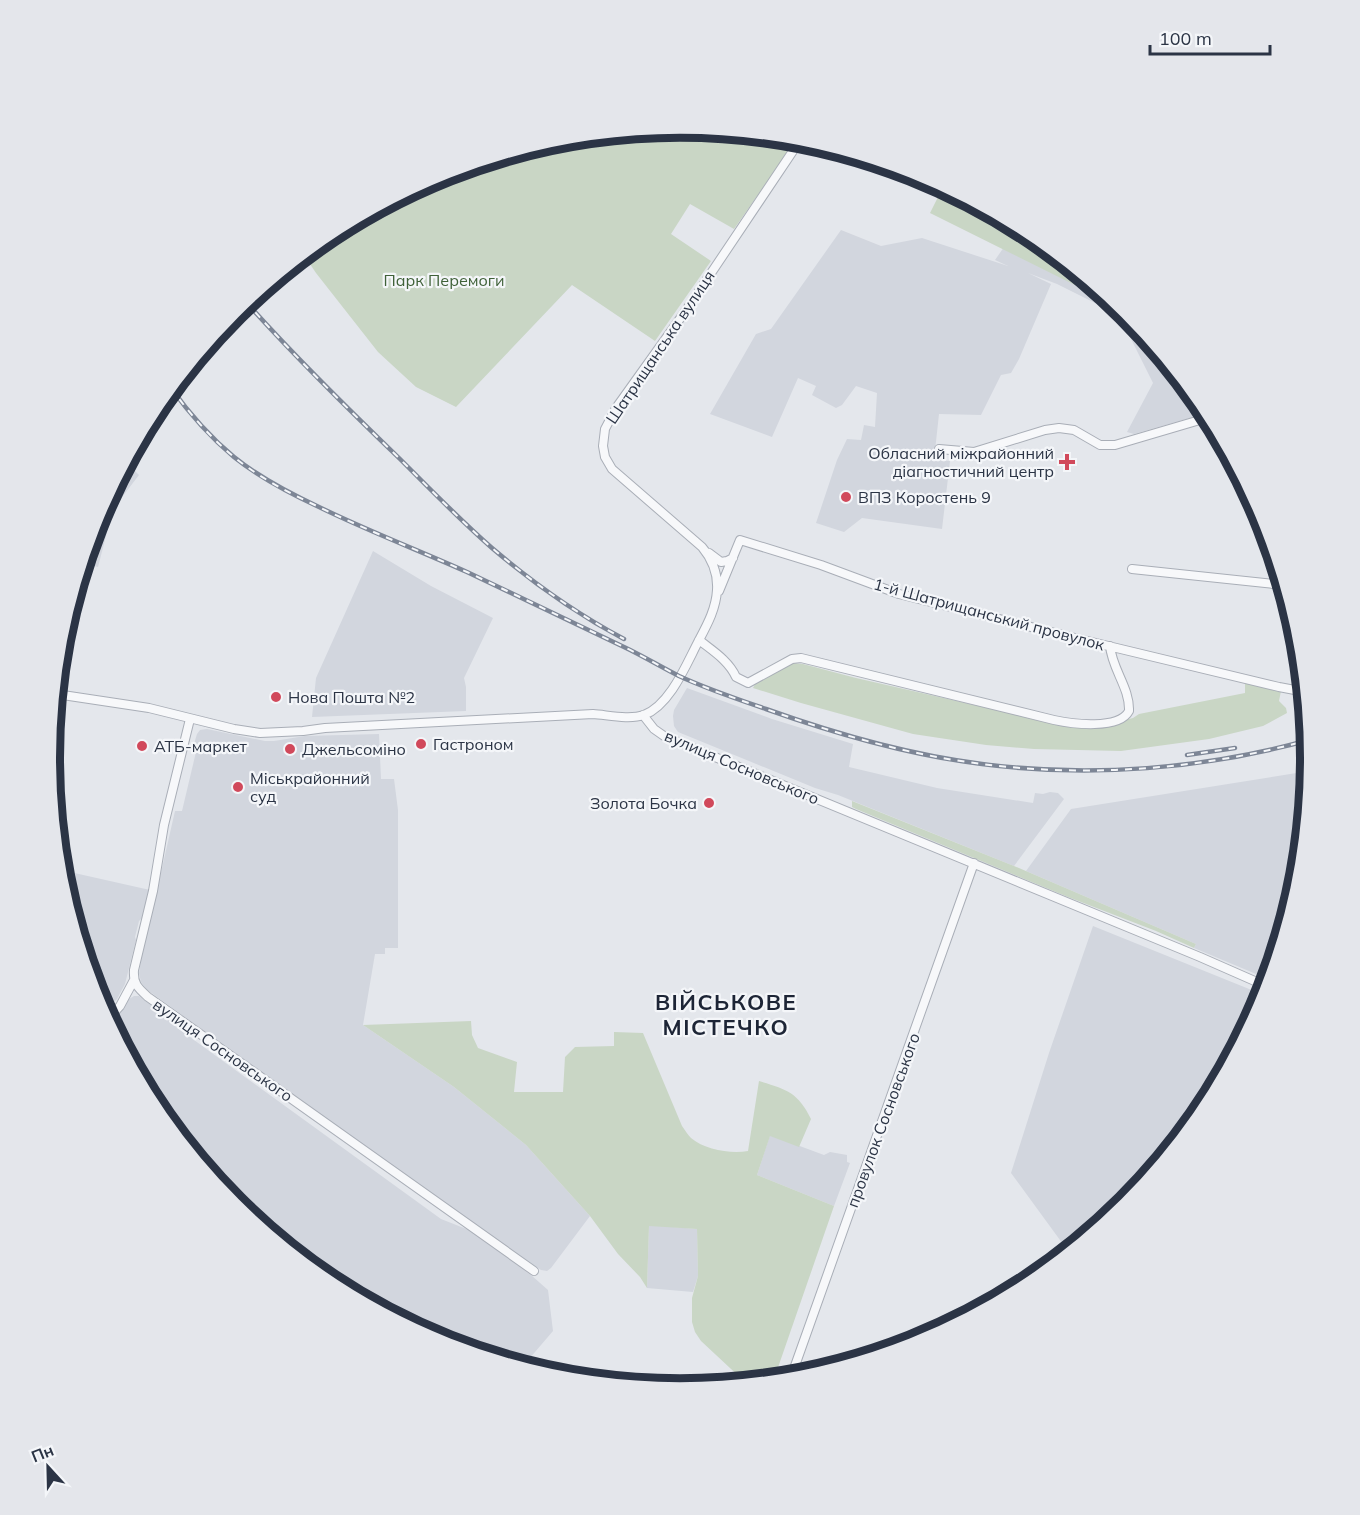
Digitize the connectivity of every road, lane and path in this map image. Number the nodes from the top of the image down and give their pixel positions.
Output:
1 (795, 148) edge
2 (1200, 420) edge
3 (939, 449) dead end
4 (702, 547) junction
5 (733, 558) junction
6 (1132, 569) dead end
7 (1275, 584) edge
8 (716, 600) junction
9 (699, 640) junction
10 (1110, 646) junction
11 (1296, 691) edge
12 (63, 695) edge
13 (643, 715) junction
14 (190, 719) junction
15 (974, 864) junction
16 (134, 980) junction
17 (1258, 982) edge
18 (115, 1011) edge
19 (534, 1272) dead end
20 (795, 1367) edge

1 - 4 street, Шатрищанська вулиця
2 - 3 street
4 - 5 street
4 - 8 street, Шатрищанська вулиця
5 - 8 street, 1-й Шатрищанський провулок
5 - 10 street, 1-й Шатрищанський провулок
6 - 7 street
8 - 9 street, Шатрищанська вулиця
9 - 10 street
9 - 13 street, Шатрищанська вулиця
10 - 11 street, 1-й Шатрищанський провулок
12 - 14 street
13 - 14 street
13 - 15 street, вулиця Сосновського
14 - 16 street
15 - 17 street, вулиця Сосновського
15 - 20 street, провулок Сосновського
16 - 18 street
16 - 19 street, вулиця Сосновського

